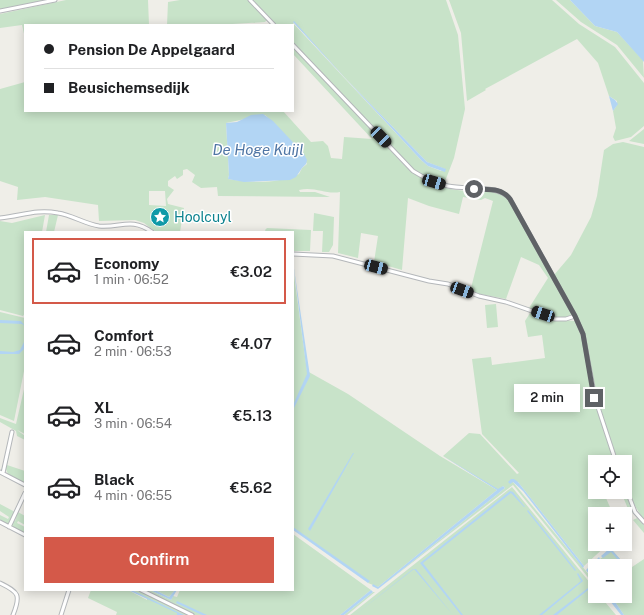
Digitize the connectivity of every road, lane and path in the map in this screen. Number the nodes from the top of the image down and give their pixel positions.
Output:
1 (55, 0) edge
2 (250, 0) edge
3 (0, 11) edge
4 (273, 24) edge
5 (294, 46) edge
6 (0, 218) edge
7 (150, 231) edge
8 (294, 254) edge
9 (575, 316) junction
10 (12, 432) dead end
11 (614, 455) edge
12 (1, 472) edge
13 (24, 484) edge
14 (24, 496) edge
15 (630, 499) edge
16 (0, 522) edge
17 (644, 522) edge
18 (9, 527) junction
19 (24, 534) edge
20 (0, 583) edge
21 (69, 591) edge
22 (143, 591) edge
23 (14, 615) edge
24 (61, 615) edge
25 (192, 615) edge

1 - 3 street
2 - 4 street
5 - 9 street
6 - 7 street
8 - 9 street
9 - 11 street
10 - 12 street
12 - 13 street
14 - 18 street
15 - 17 street
16 - 18 street
18 - 19 street
20 - 23 street
21 - 24 street
22 - 25 street

